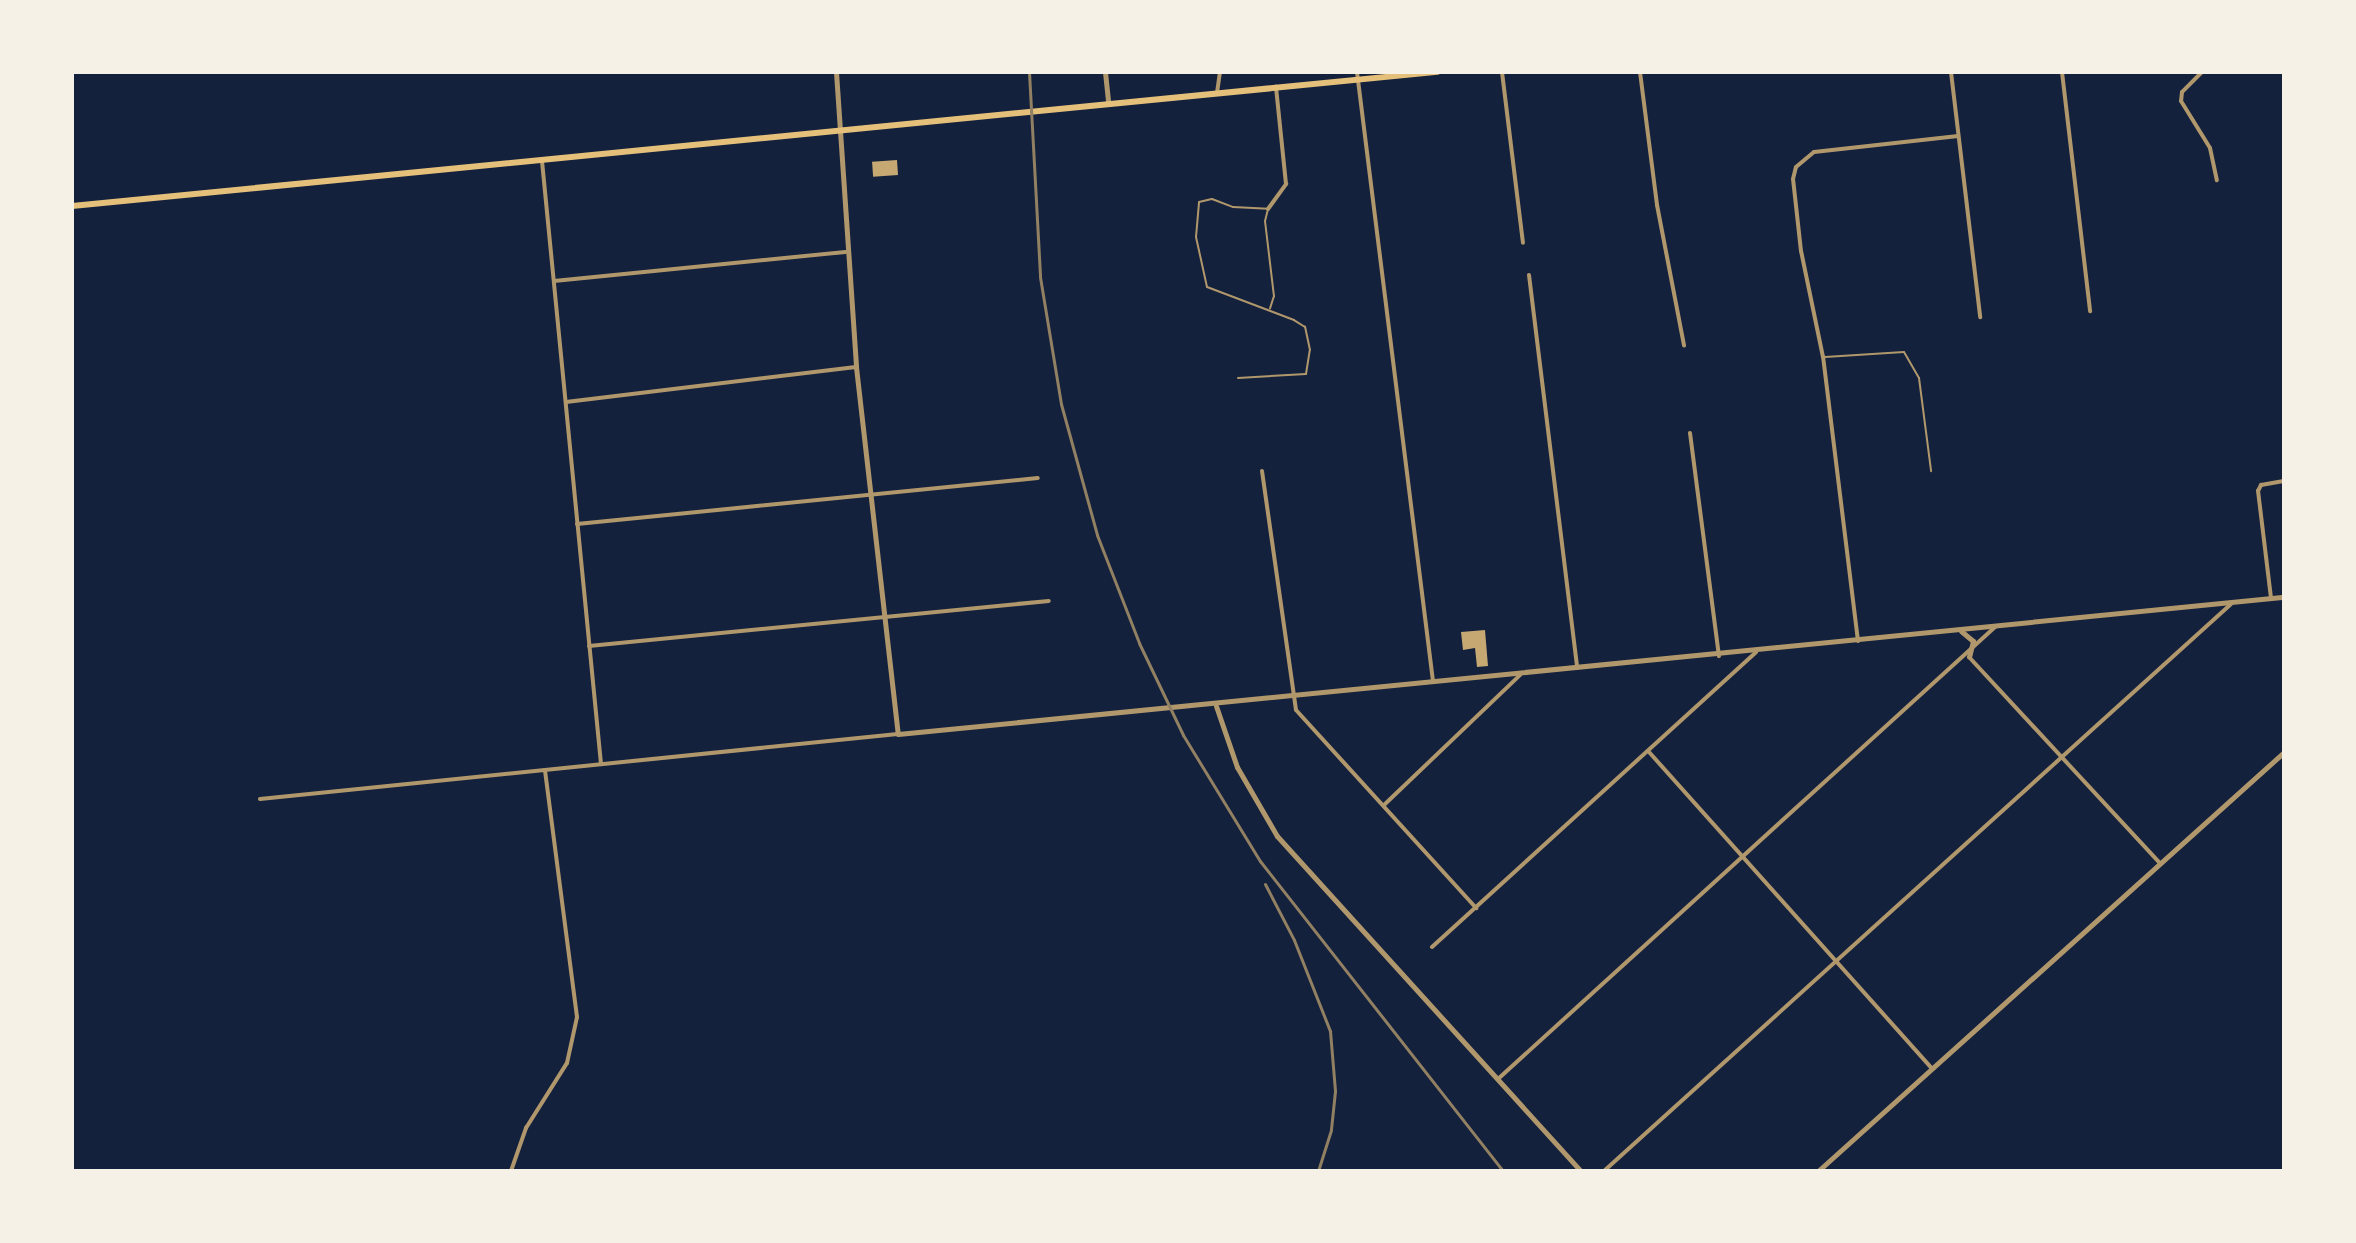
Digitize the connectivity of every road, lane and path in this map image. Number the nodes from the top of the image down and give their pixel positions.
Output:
1 (836, 72) edge
2 (1105, 72) edge
3 (1220, 72) edge
4 (1437, 72) edge
5 (1502, 72) edge
6 (1640, 72) edge
7 (1951, 72) edge
8 (2062, 72) edge
9 (2202, 72) edge
10 (1357, 76) edge
11 (1276, 87) junction
12 (1217, 93) junction
13 (1108, 103) junction
14 (839, 128) junction
15 (1958, 136) junction
16 (542, 161) junction
17 (2217, 180) dead end
18 (72, 206) edge
19 (1268, 209) junction
20 (1523, 243) dead end
21 (846, 252) junction
22 (1529, 275) dead end
23 (554, 281) junction
24 (1270, 308) junction
25 (2090, 311) dead end
26 (1980, 317) dead end
27 (1684, 345) dead end
28 (1823, 357) junction
29 (856, 367) junction
30 (1238, 378) dead end
31 (566, 402) junction
32 (1690, 433) dead end
33 (1262, 471) dead end
34 (1931, 471) dead end
35 (1038, 478) dead end
36 (2284, 481) edge
37 (870, 494) junction
38 (577, 524) junction
39 (2284, 597) edge
40 (2271, 598) junction
41 (1049, 601) dead end
42 (2231, 604) junction
43 (884, 617) junction
44 (1996, 626) junction
45 (1960, 630) junction
46 (1858, 641) junction
47 (589, 646) junction
48 (1756, 652) junction
49 (1719, 656) junction
50 (1969, 657) junction
51 (1577, 668) junction
52 (1520, 675) junction
53 (1433, 681) junction
54 (1291, 698) junction
55 (1216, 706) junction
56 (898, 734) junction
57 (1649, 752) junction
58 (2284, 752) edge
59 (2061, 757) junction
60 (601, 764) junction
61 (545, 770) junction
62 (260, 799) dead end
63 (1384, 805) junction
64 (1743, 857) junction
65 (2160, 863) junction
66 (1476, 908) junction
67 (1432, 947) dead end
68 (1837, 961) junction
69 (1932, 1068) junction
70 (1498, 1080) junction
71 (511, 1171) edge
72 (1581, 1171) edge
73 (1604, 1171) edge
74 (1818, 1171) edge

1 - 14 street
2 - 13 street
3 - 12 street
4 - 10 main road
5 - 20 street
6 - 27 street
7 - 15 street
8 - 25 street
9 - 17 street
10 - 11 main road
10 - 53 street
11 - 12 main road
11 - 19 street
12 - 13 main road
13 - 14 main road
14 - 16 main road
14 - 21 street
15 - 26 street
15 - 28 street
16 - 18 main road
16 - 23 street
19 - 24 lane
19 - 24 lane
21 - 23 street
21 - 29 street
22 - 51 street
23 - 31 street
24 - 30 lane
28 - 34 lane
28 - 46 street
29 - 31 street
29 - 37 street
31 - 38 street
32 - 49 street
33 - 54 street
35 - 37 street
36 - 40 street
37 - 38 street
37 - 43 street
38 - 47 street
39 - 40 street
40 - 42 street
41 - 43 street
42 - 44 street
42 - 59 street
43 - 47 street
43 - 56 street
44 - 45 street
44 - 50 street
45 - 46 street
45 - 50 street
46 - 48 street
47 - 60 street
48 - 49 street
48 - 57 street
49 - 51 street
50 - 59 street
50 - 64 street
51 - 52 street
52 - 53 street
52 - 63 street
53 - 54 street
54 - 55 street
54 - 63 street
55 - 56 street
55 - 70 street
56 - 60 street
57 - 64 street
57 - 66 street
58 - 65 street
59 - 65 street
59 - 68 street
60 - 61 street
61 - 62 street
61 - 71 street
63 - 66 street
64 - 68 street
64 - 70 street
65 - 69 street
66 - 67 street
68 - 69 street
68 - 73 street
69 - 74 street
70 - 72 street

